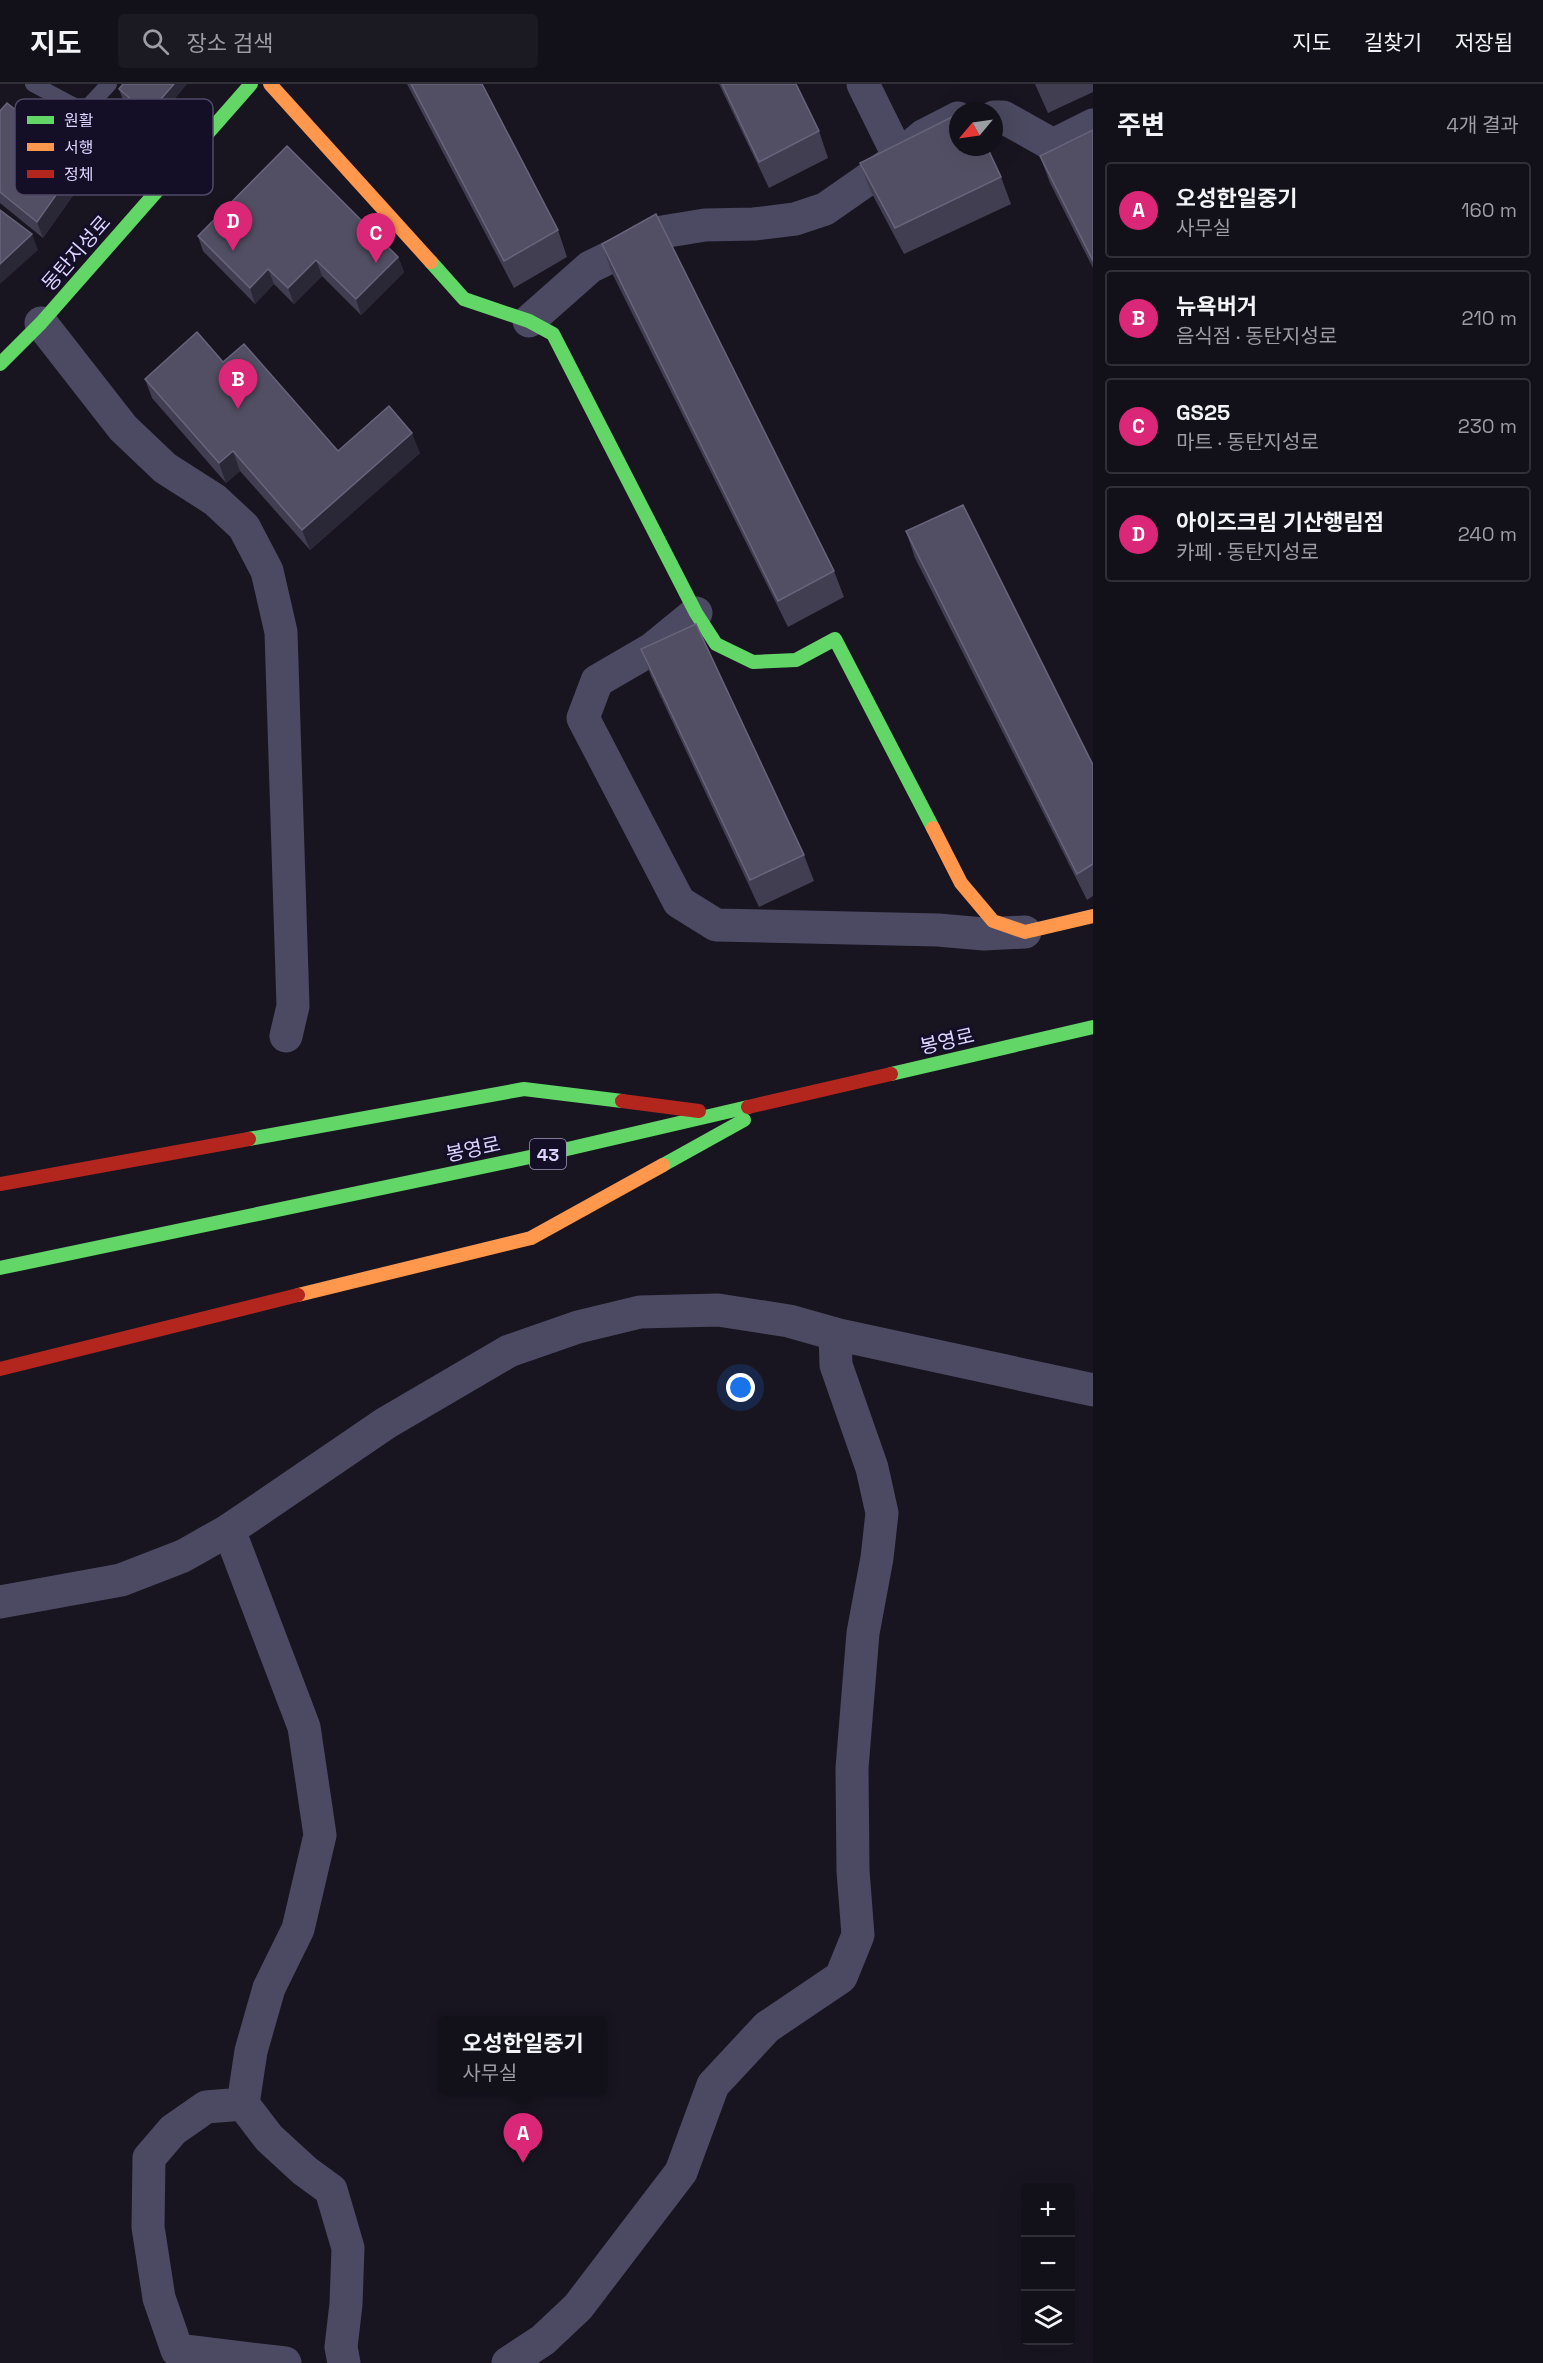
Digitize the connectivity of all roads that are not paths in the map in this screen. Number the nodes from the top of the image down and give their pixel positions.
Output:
1 (33, 84) edge
2 (109, 84) edge
3 (251, 84) edge
4 (270, 84) edge
5 (863, 84) edge
6 (61, 99) edge
7 (95, 99) edge
8 (1003, 117) edge
9 (949, 123) edge
10 (1093, 125) edge
11 (213, 127) edge
12 (899, 157) junction
13 (153, 195) edge
14 (529, 321) junction
15 (41, 323) junction
16 (0, 364) edge
17 (696, 614) junction
18 (1093, 916) edge
19 (1024, 932) junction
20 (1093, 1027) edge
21 (286, 1036) dead end
22 (778, 1100) junction
23 (723, 1113) junction
24 (0, 1184) edge
25 (0, 1268) edge
26 (835, 1334) junction
27 (0, 1369) edge
28 (1093, 1390) edge
29 (230, 1530) junction
30 (0, 1602) edge
31 (243, 2104) junction
32 (285, 2363) edge
33 (344, 2363) edge
34 (508, 2363) edge

1 - 6 lane
2 - 7 lane
3 - 11 main road, 동탄지성로
4 - 14 main road
5 - 12 street
8 - 10 street
9 - 12 street
12 - 14 street
13 - 15 main road, 동탄지성로
14 - 17 main road
15 - 16 main road, 동탄지성로
15 - 21 street
17 - 19 main road
17 - 19 street
18 - 19 main road
20 - 22 main road, 봉영로 / 43
22 - 23 main road, 봉영로 / 43
22 - 27 main road
23 - 24 main road
23 - 25 main road, 봉영로 / 43
26 - 28 street
26 - 29 street
26 - 34 street
29 - 30 street
29 - 31 street
31 - 32 street
31 - 33 street

